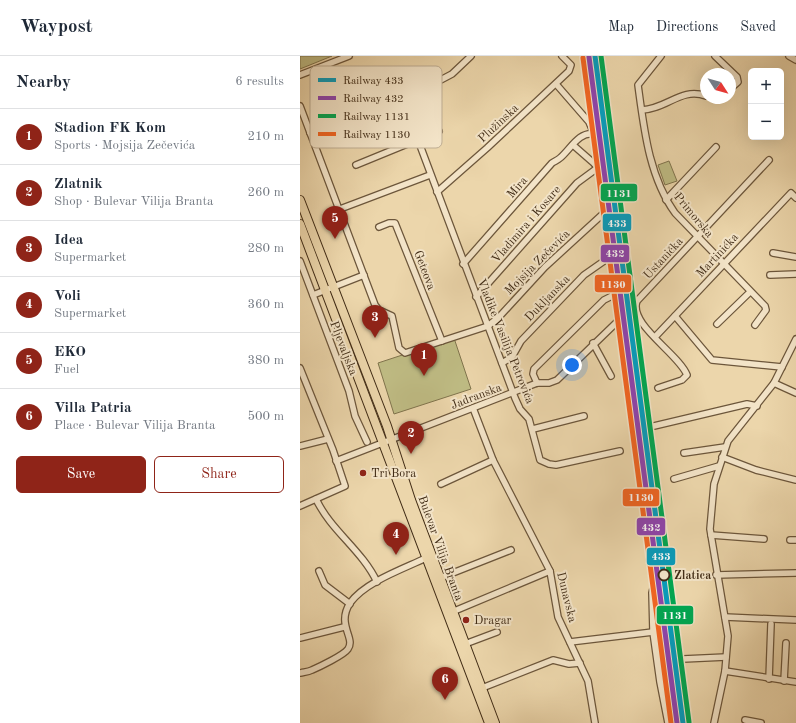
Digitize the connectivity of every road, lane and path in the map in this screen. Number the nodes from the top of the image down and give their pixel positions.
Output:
1 (349, 56) edge
2 (562, 56) edge
3 (661, 56) edge
4 (715, 56) edge
5 (789, 56) edge
6 (466, 57) edge
7 (796, 60) edge
8 (323, 66) edge
9 (728, 68) edge
10 (310, 71) edge
11 (300, 75) edge
12 (442, 79) edge
13 (556, 84) junction
14 (700, 94) edge
15 (300, 106) edge
16 (642, 110) junction
17 (310, 133) edge
18 (594, 134) junction
19 (572, 145) junction
20 (716, 147) dead end
21 (316, 148) edge
22 (398, 148) edge
23 (421, 148) edge
24 (769, 160) dead end
25 (356, 165) dead end
26 (596, 167) junction
27 (430, 174) junction
28 (796, 189) edge
29 (436, 192) junction
30 (791, 193) junction
31 (796, 198) edge
32 (300, 200) edge
33 (666, 200) junction
34 (340, 209) junction
35 (300, 224) edge
36 (379, 227) dead end
37 (697, 237) junction
38 (772, 253) dead end
39 (614, 254) dead end
40 (796, 257) edge
41 (300, 261) edge
42 (724, 263) junction
43 (463, 264) junction
44 (796, 274) edge
45 (364, 275) junction
46 (770, 275) dead end
47 (330, 288) junction
48 (750, 292) junction
49 (313, 295) junction
50 (614, 295) dead end
51 (476, 297) junction
52 (675, 316) junction
53 (718, 324) dead end
54 (755, 325) dead end
55 (488, 326) junction
56 (655, 338) junction
57 (796, 339) edge
58 (442, 341) junction
59 (593, 343) junction
60 (502, 363) junction
61 (782, 367) junction
62 (300, 368) edge
63 (611, 376) dead end
64 (537, 383) junction
65 (774, 383) junction
66 (658, 388) dead end
67 (513, 393) junction
68 (796, 393) edge
69 (757, 406) junction
70 (473, 408) junction
71 (584, 416) dead end
72 (654, 426) dead end
73 (533, 430) junction
74 (328, 439) junction
75 (367, 442) dead end
76 (388, 442) junction
77 (300, 446) edge
78 (725, 447) junction
79 (620, 451) dead end
80 (684, 453) dead end
81 (722, 457) junction
82 (493, 460) junction
83 (336, 461) junction
84 (719, 466) junction
85 (674, 479) dead end
86 (796, 480) edge
87 (442, 484) dead end
88 (316, 499) junction
89 (300, 506) edge
90 (711, 535) junction
91 (764, 538) dead end
92 (656, 541) junction
93 (511, 550) dead end
94 (426, 558) junction
95 (319, 571) dead end
96 (550, 571) junction
97 (796, 573) edge
98 (716, 575) junction
99 (440, 578) junction
100 (377, 582) junction
101 (350, 604) junction
102 (654, 611) junction
103 (452, 612) junction
104 (725, 617) junction
105 (796, 620) edge
106 (771, 624) dead end
107 (344, 627) junction
108 (496, 632) dead end
109 (654, 632) junction
110 (300, 638) edge
111 (570, 642) junction
112 (786, 642) dead end
113 (465, 644) junction
114 (726, 657) junction
115 (683, 659) dead end
116 (580, 663) junction
117 (725, 671) junction
118 (300, 673) edge
119 (769, 679) junction
120 (784, 681) junction
121 (796, 682) edge
122 (482, 688) junction
123 (744, 720) dead end
124 (489, 723) edge
125 (495, 723) edge
126 (595, 723) edge
127 (668, 723) edge
128 (714, 723) edge
129 (761, 723) edge

1 - 8 street
2 - 13 street, Plužinska
3 - 16 street, Primorska
4 - 9 street
5 - 7 street
6 - 12 street
10 - 11 street
13 - 18 street
13 - 29 street, Plužinska
14 - 16 street
15 - 17 street
16 - 33 street, Primorska
18 - 19 street, Mira
18 - 26 street
19 - 26 street
19 - 43 street, Mira
20 - 33 street
21 - 34 street
22 - 25 street
23 - 27 street, Vladike Vasilija Petrovića
24 - 37 street, Ustanička
26 - 51 street, Vladimira i Kosare
26 - 55 street, Mojsija Zečevića
27 - 29 street, Vladike Vasilija Petrovića
27 - 34 street
28 - 30 street, Martinićka
29 - 43 street, Vladike Vasilija Petrovića
30 - 31 street
30 - 42 street, Martinićka
32 - 47 main road, Bulevar Vilija Branta
33 - 37 street, Primorska
34 - 45 street
35 - 47 main road, Bulevar Vilija Branta
36 - 58 street, Geteova
37 - 42 street, Primorska
37 - 56 street, Ustanička
38 - 40 street
39 - 60 street, Dukljanska
41 - 49 street, Pljevaljska
42 - 48 street, Primorska
42 - 52 street, Martinićka
43 - 51 street, Vladike Vasilija Petrovića
44 - 46 street
45 - 47 street
45 - 58 street, Mojsija Zečevića
47 - 49 street
47 - 76 main road, Bulevar Vilija Branta
48 - 53 street
48 - 54 street, Primorska
49 - 75 street, Pljevaljska
50 - 64 street
51 - 55 street, Vladike Vasilija Petrovića
52 - 56 street, Martinićka
52 - 61 street
55 - 58 street, Mojsija Zečevića
55 - 60 street, Vladike Vasilija Petrovića
56 - 66 street
57 - 61 street
59 - 63 street
59 - 64 street, Jadranska
59 - 92 street, Jadranska
60 - 67 street, Vladike Vasilija Petrovića
61 - 65 street
62 - 74 street
64 - 67 street, Jadranska
65 - 68 street
65 - 69 street
67 - 70 street, Jadranska
67 - 73 street, Vladike Vasilija Petrovića
69 - 72 street
69 - 78 street
70 - 76 street, Jadranska
70 - 82 street, Dunavska
71 - 73 street
73 - 79 street, Vladike Vasilija Petrovića
74 - 77 street
74 - 83 street
76 - 83 street, Jadranska
76 - 94 main road, Bulevar Vilija Branta
76 - 99 main road, Bulevar Vilija Branta
78 - 80 street
78 - 81 street
81 - 84 street
81 - 86 street
82 - 87 street
82 - 96 street, Dunavska
83 - 88 street
84 - 85 street
84 - 90 street
88 - 89 street
88 - 100 street
90 - 91 street
90 - 98 street
92 - 102 street
92 - 102 street
93 - 99 street
94 - 100 street
94 - 124 main road, Bulevar Vilija Branta
95 - 101 street
96 - 103 street
96 - 111 street, Dunavska
97 - 98 street
98 - 104 street
99 - 103 main road, Bulevar Vilija Branta
100 - 101 street
101 - 107 street
102 - 109 street
103 - 113 main road, Bulevar Vilija Branta
104 - 105 street
104 - 114 street
106 - 119 street
107 - 110 street
107 - 118 street
108 - 113 street
109 - 111 street
109 - 127 street
111 - 116 street, Dunavska
112 - 120 street
113 - 122 main road, Bulevar Vilija Branta
114 - 115 street
114 - 117 street
116 - 122 street
116 - 126 street, Dunavska
117 - 119 street
117 - 128 street
119 - 120 street
120 - 121 street
122 - 125 main road, Bulevar Vilija Branta
123 - 129 street

